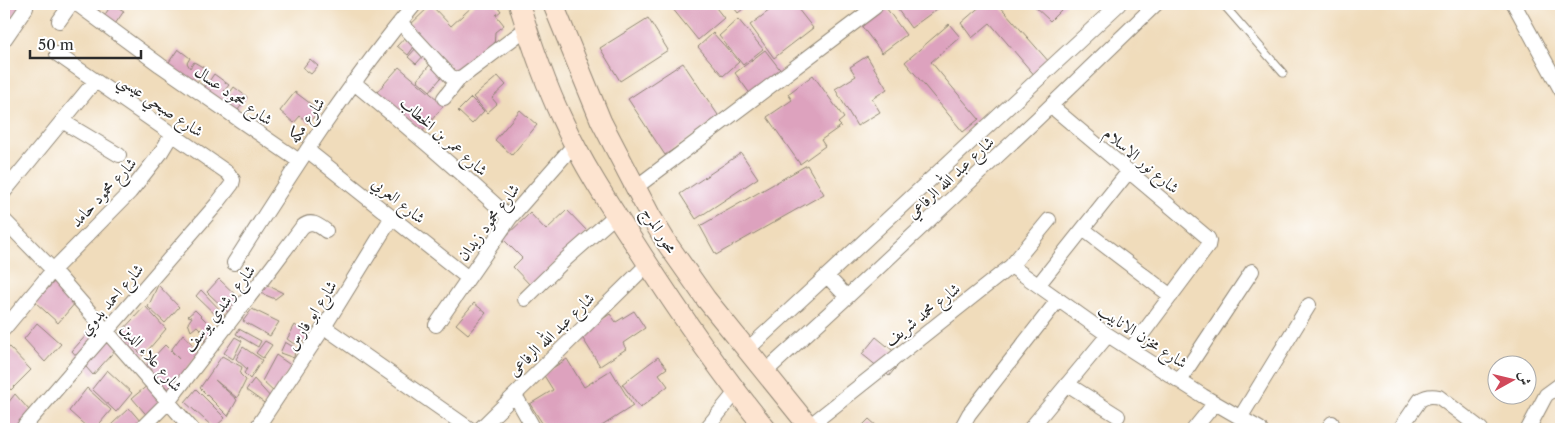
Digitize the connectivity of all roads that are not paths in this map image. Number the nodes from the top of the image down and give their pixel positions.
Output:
1 (71, 4) edge
2 (76, 4) edge
3 (415, 4) edge
4 (518, 4) edge
5 (553, 4) edge
6 (1119, 4) edge
7 (1156, 4) edge
8 (1223, 4) edge
9 (1514, 4) edge
10 (875, 6) dead end
11 (26, 8) dead end
12 (59, 21) dead end
13 (400, 22) junction
14 (526, 28) junction
15 (4, 40) edge
16 (57, 54) dead end
17 (1283, 73) dead end
18 (459, 78) junction
19 (95, 81) junction
20 (353, 82) junction
21 (1561, 90) edge
22 (444, 98) dead end
23 (1051, 106) junction
24 (62, 121) junction
25 (172, 134) junction
26 (574, 145) junction
27 (307, 150) junction
28 (118, 155) dead end
29 (298, 162) junction
30 (1129, 171) junction
31 (635, 188) junction
32 (227, 191) joint
33 (4, 192) edge
34 (616, 215) junction
35 (392, 217) junction
36 (510, 218) junction
37 (4, 220) edge
38 (1049, 220) dead end
39 (1083, 229) junction
40 (326, 232) dead end
41 (234, 263) dead end
42 (648, 264) junction
43 (1011, 266) junction
44 (53, 270) junction
45 (1252, 271) dead end
46 (826, 276) junction
47 (468, 278) junction
48 (1039, 284) junction
49 (1171, 296) junction
50 (847, 297) junction
51 (525, 299) dead end
52 (1058, 300) junction
53 (1309, 306) dead end
54 (436, 325) dead end
55 (324, 327) junction
56 (4, 329) edge
57 (107, 331) junction
58 (1108, 335) junction
59 (1131, 349) junction
60 (747, 350) junction
61 (765, 372) junction
62 (1179, 381) junction
63 (1067, 384) junction
64 (1558, 390) edge
65 (736, 392) junction
66 (515, 395) junction
67 (168, 402) junction
68 (1215, 403) junction
69 (1118, 416) dead end
70 (1240, 418) junction
71 (262, 427) edge
72 (963, 427) edge
73 (810, 428) edge
74 (22, 429) edge
75 (141, 429) edge
76 (192, 429) edge
77 (470, 429) edge
78 (480, 429) edge
79 (534, 429) edge
80 (706, 429) edge
81 (766, 429) edge
82 (1030, 429) edge
83 (1194, 429) edge
84 (1260, 429) edge
85 (1400, 429) edge
86 (1481, 429) edge
87 (1528, 429) edge

1 - 12 street
2 - 29 street, شارع محمود عسال
3 - 13 street, شارع مكه
4 - 14 main road, محور المرج
5 - 31 main road, محور المرج
6 - 46 street, شارع عبد الله الرفاعي
7 - 23 street, شارع عبد الله الرفاعي
8 - 17 lane
9 - 21 street
10 - 31 street
11 - 15 street
13 - 18 street
13 - 20 street, شارع مكه
14 - 18 street
14 - 26 main road, محور المرج
16 - 19 street, شارع صبحي عيسي
18 - 22 street
19 - 24 street
19 - 25 street, شارع صبحي عيسي
20 - 27 street, شارع مكه
20 - 36 street, شارع عمر بن الخطاب
23 - 30 street, شارع نور الاسلام
23 - 50 street, شارع عبد الله الرفاعي
24 - 28 street
24 - 33 street
25 - 32 street, شارع صبحي عيسي
25 - 44 street, شارع محمود حامد
26 - 34 main road, محور المرج
26 - 36 street, شارع محمود زيدان
27 - 29 street, شارع مكه
27 - 35 street, شارع العربي
29 - 41 street, شارع مكه
30 - 39 street
30 - 49 street, شارع نور الاسلام
31 - 60 main road, محور المرج
32 - 57 street, شارع احمد بدوي
34 - 42 main road, محور المرج
34 - 51 street
35 - 47 street, شارع العربي
35 - 55 street, شارع ابو فارس
36 - 47 street, شارع محمود زيدان
37 - 44 street, شارع علاء الدين
38 - 43 street, شارع محمد شريف
39 - 48 street
39 - 49 street
40 - 67 street, شارع رشدي يوسف
42 - 65 main road, محور المرج
42 - 66 street, شارع عبد الله الرفاعى
43 - 48 street, شارع مخزن الانابيب
43 - 73 street, شارع محمد شريف
44 - 56 street, شارع محمود حامد
44 - 57 street, شارع علاء الدين
45 - 62 street
46 - 50 street
46 - 60 street, شارع عبد الله الرفاعي
47 - 54 street, شارع محمود زيدان
48 - 52 street, شارع مخزن الانابيب
49 - 59 street
50 - 61 street, شارع عبد الله الرفاعي
52 - 58 street, شارع مخزن الانابيب
52 - 72 street
53 - 70 street
55 - 71 street, شارع ابو فارس
55 - 77 street
57 - 67 street, شارع علاء الدين
57 - 74 street, شارع احمد بدوي
58 - 59 street, شارع مخزن الانابيب
58 - 63 street
59 - 62 street, شارع مخزن الانابيب
60 - 61 main road, محور المرج
61 - 73 main road, محور المرج
62 - 68 street, شارع مخزن الانابيب
63 - 69 street
63 - 82 street
64 - 87 street
65 - 80 street
65 - 81 main road, محور المرج
66 - 78 street, شارع عبد الله الرفاعى
66 - 79 street
67 - 75 street, شارع رشدي يوسف
67 - 76 street, شارع علاء الدين
68 - 70 street, شارع مخزن الانابيب
68 - 83 street
70 - 84 street, شارع مخزن الانابيب
85 - 86 street

